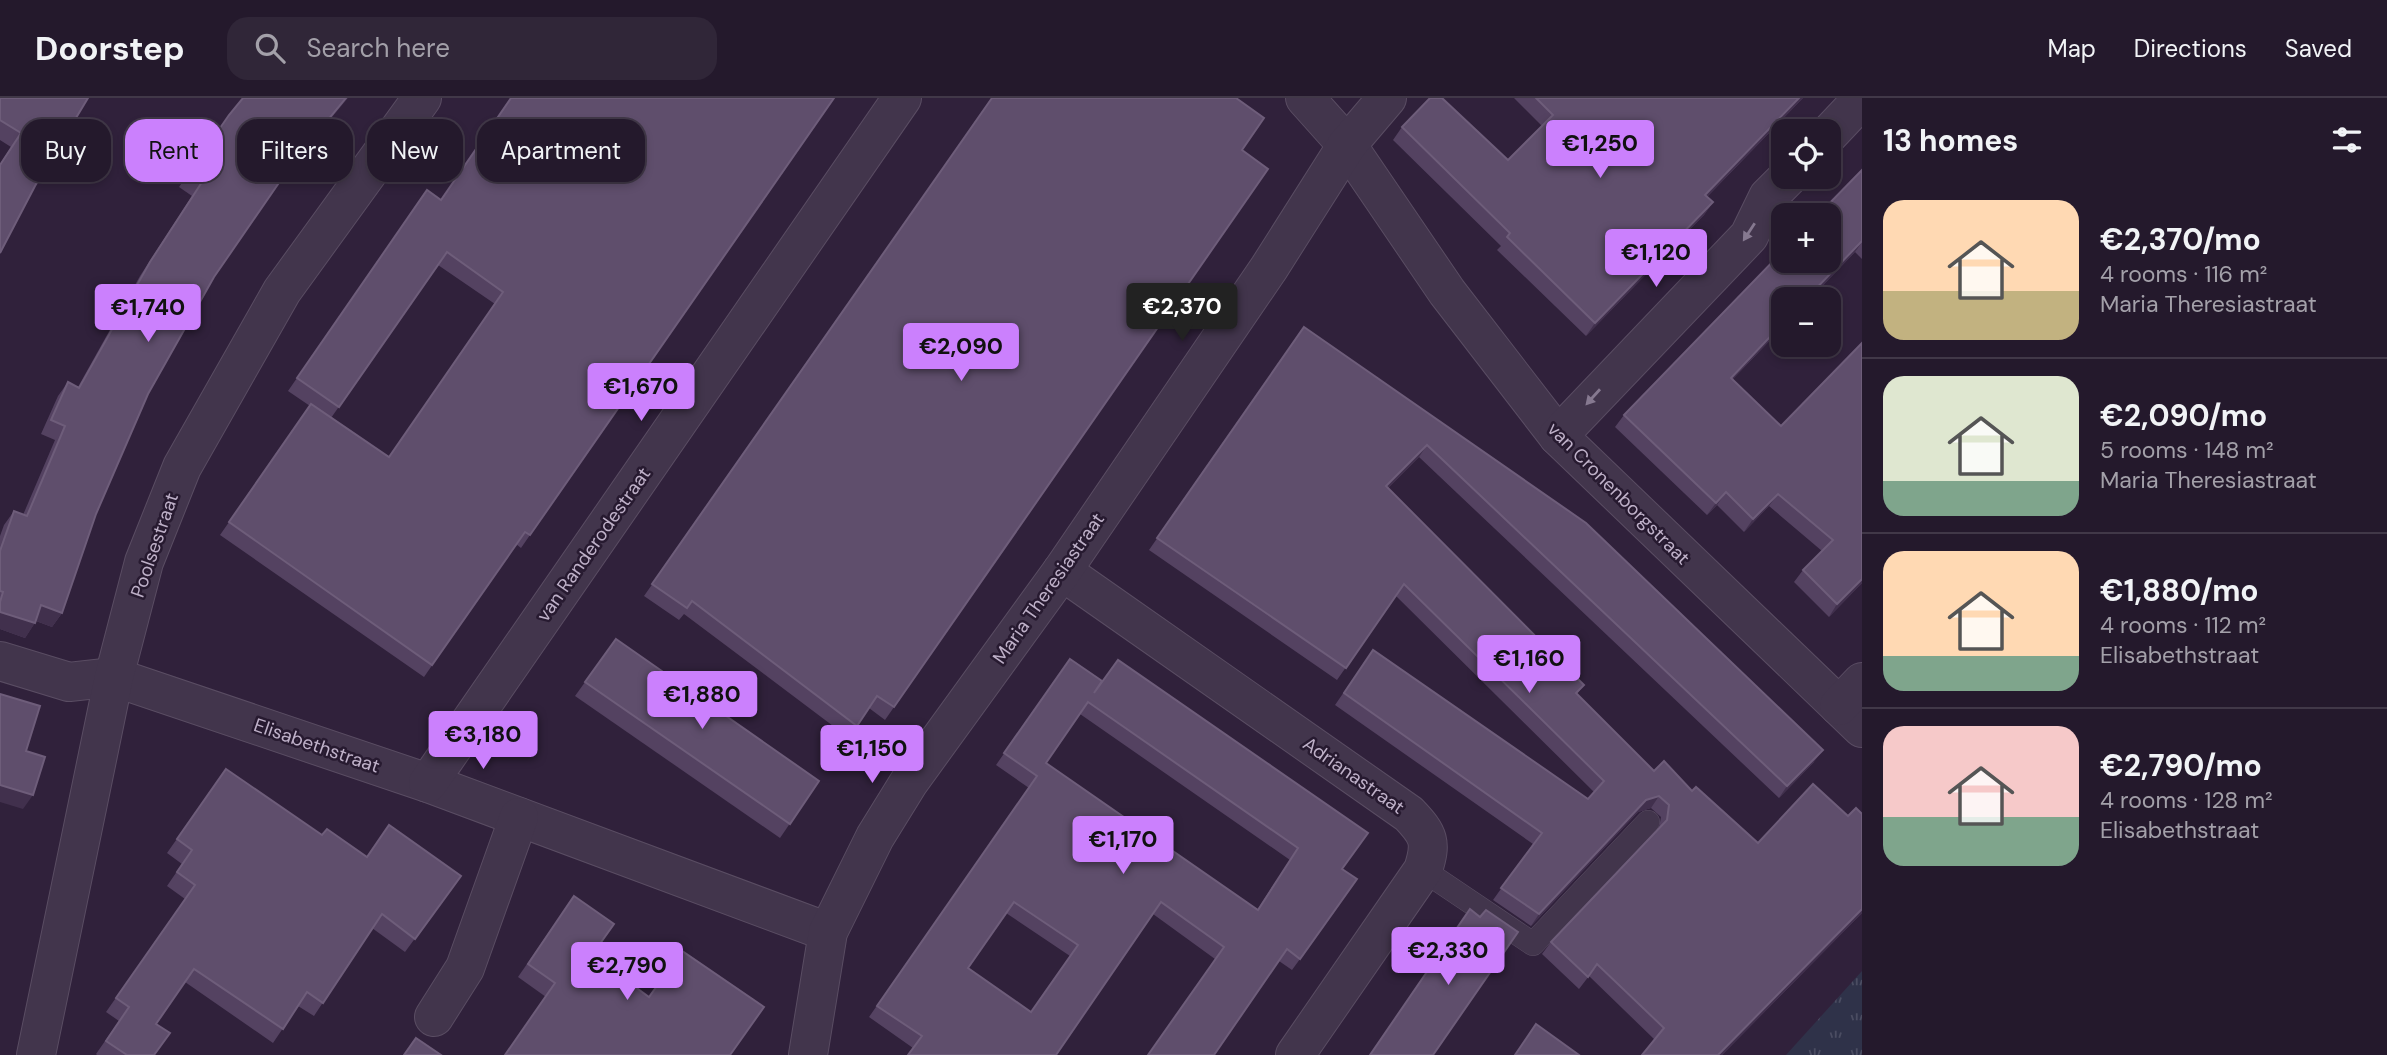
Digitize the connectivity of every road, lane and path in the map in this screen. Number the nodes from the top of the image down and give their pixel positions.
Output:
1 (422, 98) edge
2 (902, 98) edge
3 (1305, 98) edge
4 (1387, 98) edge
5 (1862, 99) edge
6 (1841, 121) edge
7 (1347, 145) junction
8 (1776, 189) edge
9 (1558, 436) junction
10 (1062, 570) junction
11 (0, 662) edge
12 (114, 677) junction
13 (1854, 705) edge
14 (428, 783) junction
15 (519, 817) junction
16 (1648, 822) dead end
17 (1423, 870) junction
18 (828, 932) junction
19 (435, 1017) dead end
20 (36, 1055) edge
21 (808, 1055) edge
22 (1295, 1055) edge

1 - 12 street, Poolsestraat
2 - 14 street, van Randerodestraat
3 - 7 street, van Cronenborgstraat
4 - 7 street, Maria Theresiastraat
5 - 6 street
7 - 9 street, van Cronenborgstraat
7 - 10 street, Maria Theresiastraat
8 -> 9 street
9 - 13 street, van Cronenborgstraat
10 - 17 street, Adrianastraat
10 - 18 street, Maria Theresiastraat
11 - 12 street
12 - 14 street, Elisabethstraat
12 - 20 street, Poolsestraat
14 - 15 street, Elisabethstraat
15 - 18 street, Elisabethstraat
15 - 19 street
16 - 17 lane
17 - 22 street, Adrianastraat
18 - 21 street, Maria Theresiastraat

